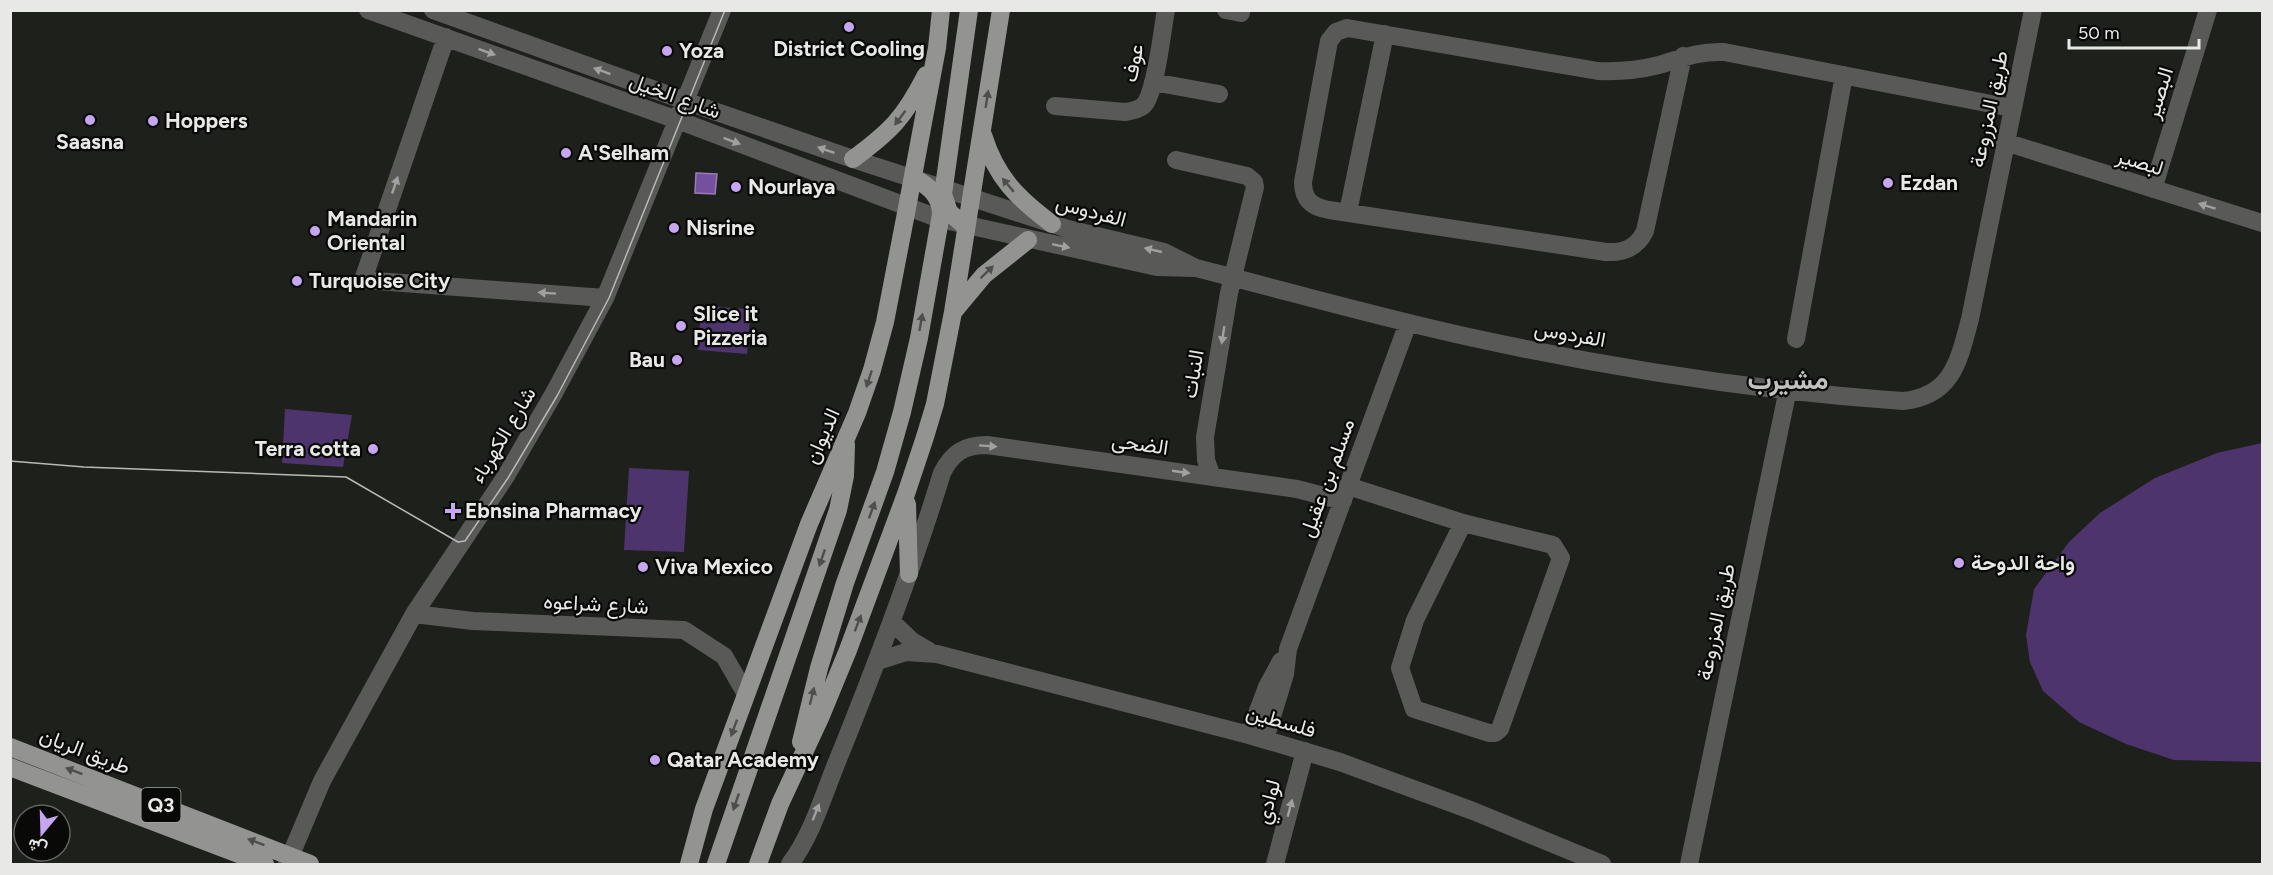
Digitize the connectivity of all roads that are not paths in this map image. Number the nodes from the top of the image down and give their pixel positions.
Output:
1 (368, 10) edge
2 (433, 10) edge
3 (722, 10) edge
4 (941, 10) edge
5 (969, 10) edge
6 (1001, 10) edge
7 (1166, 10) edge
8 (2033, 10) edge
9 (2208, 10) edge
10 (462, 15) edge
11 (1385, 34) junction
12 (446, 37) junction
13 (937, 48) junction
14 (1683, 56) junction
15 (1844, 75) junction
16 (1153, 82) junction
17 (1219, 94) dead end
18 (685, 101) junction
19 (1056, 106) dead end
20 (2012, 108) junction
21 (677, 121) junction
22 (982, 130) junction
23 (2005, 142) junction
24 (853, 159) junction
25 (1176, 160) dead end
26 (913, 177) junction
27 (944, 189) junction
28 (2153, 189) junction
29 (972, 198) junction
30 (907, 208) junction
31 (1347, 212) junction
32 (940, 219) junction
33 (2262, 223) edge
34 (1052, 224) junction
35 (966, 226) junction
36 (1028, 240) junction
37 (1196, 268) junction
38 (1233, 277) junction
39 (605, 298) junction
40 (953, 312) junction
41 (1408, 323) junction
42 (1796, 339) dead end
43 (1788, 388) junction
44 (1940, 389) joint
45 (845, 440) junction
46 (1212, 477) junction
47 (1345, 493) junction
48 (906, 494) junction
49 (1463, 523) junction
50 (909, 574) junction
51 (414, 614) junction
52 (892, 622) junction
53 (937, 654) junction
54 (878, 661) junction
55 (746, 694) junction
56 (1257, 737) junction
57 (10, 747) edge
58 (1305, 751) junction
59 (10, 767) edge
60 (794, 773) junction
61 (289, 860) edge
62 (265, 864) edge
63 (310, 864) edge
64 (689, 864) edge
65 (716, 864) edge
66 (758, 864) edge
67 (790, 864) edge
68 (1275, 864) edge
69 (1602, 864) edge
70 (1689, 864) edge

1 - 12 street, شارع الخيل
2 - 10 street, شارع الخيل
3 - 18 street, شارع الكهرباء
4 - 13 main road, الديوان
5 - 27 main road
22 -> 6 main road
7 - 16 street, عوف
8 - 20 street, طريق المزروعة
9 - 28 street, البصير
18 -> 10 street, شارع الخيل
11 - 14 street
11 - 31 street
11 - 31 street
12 -> 21 street, شارع الخيل
39 -> 12 street
13 -> 24 main road
13 - 26 main road, الديوان
14 - 15 street
14 - 31 street
15 - 20 street
15 - 42 street
16 - 17 street
16 - 19 street, عوف
18 - 21 street, شارع الكهرباء
24 -> 18 street, شارع الخيل
20 - 23 street, طريق المزروعة
21 -> 30 street, شارع الخيل
21 - 39 street, شارع الكهرباء
22 - 29 main road
34 -> 22 main road
23 - 28 street, لبصير
23 - 44 street, طريق المزروعة
24 - 26 street, شارع الخيل
25 - 38 street, النبات
26 - 27 street, شارع الخيل
26 - 30 main road, الديوان
26 - 32 main road
27 - 29 street, شارع الخيل
27 - 35 main road
33 -> 28 street, لبصير
29 - 34 street, الفردوس
29 - 35 main road
30 - 32 street, شارع الخيل
30 -> 45 main road, الديوان
32 - 35 street, شارع الخيل
60 -> 32 main road
37 -> 34 street, الفردوس
35 - 36 street, الفردوس
35 - 40 main road
36 -> 37 street, الفردوس
40 -> 36 main road
37 - 38 street, الفردوس
38 - 41 street, الفردوس
38 -> 46 street, النبات
39 - 51 street, شارع الكهرباء
40 - 48 main road
41 - 43 street, الفردوس
41 - 47 street, مسلم بن عقيل
43 - 44 street, الفردوس
43 - 70 street, طريق المزروعة
45 - 55 main road, الديوان
45 -> 65 main road
46 - 47 street, الضحى
50 -> 46 street, الضحى
47 - 49 street, الضحى
47 - 56 street, مسلم بن عقيل
48 - 50 main road
60 -> 48 main road
49 - 49 street, الضحى
50 - 52 street
51 - 55 street, شارع شراعوه
51 - 61 street, شارع الكهرباء
52 - 53 street, فلسطين
52 - 54 street
53 - 54 street, فلسطين
53 - 56 street, فلسطين
67 -> 54 street
55 -> 64 main road, الديوان
56 - 58 street, فلسطين
61 -> 57 main road, طريق الريان / Q3
68 -> 58 street, لوادي
58 - 69 street, فلسطين
59 - 62 main road, طريق الريان / Q3
60 - 66 main road
61 - 63 main road, طريق الريان / Q3

